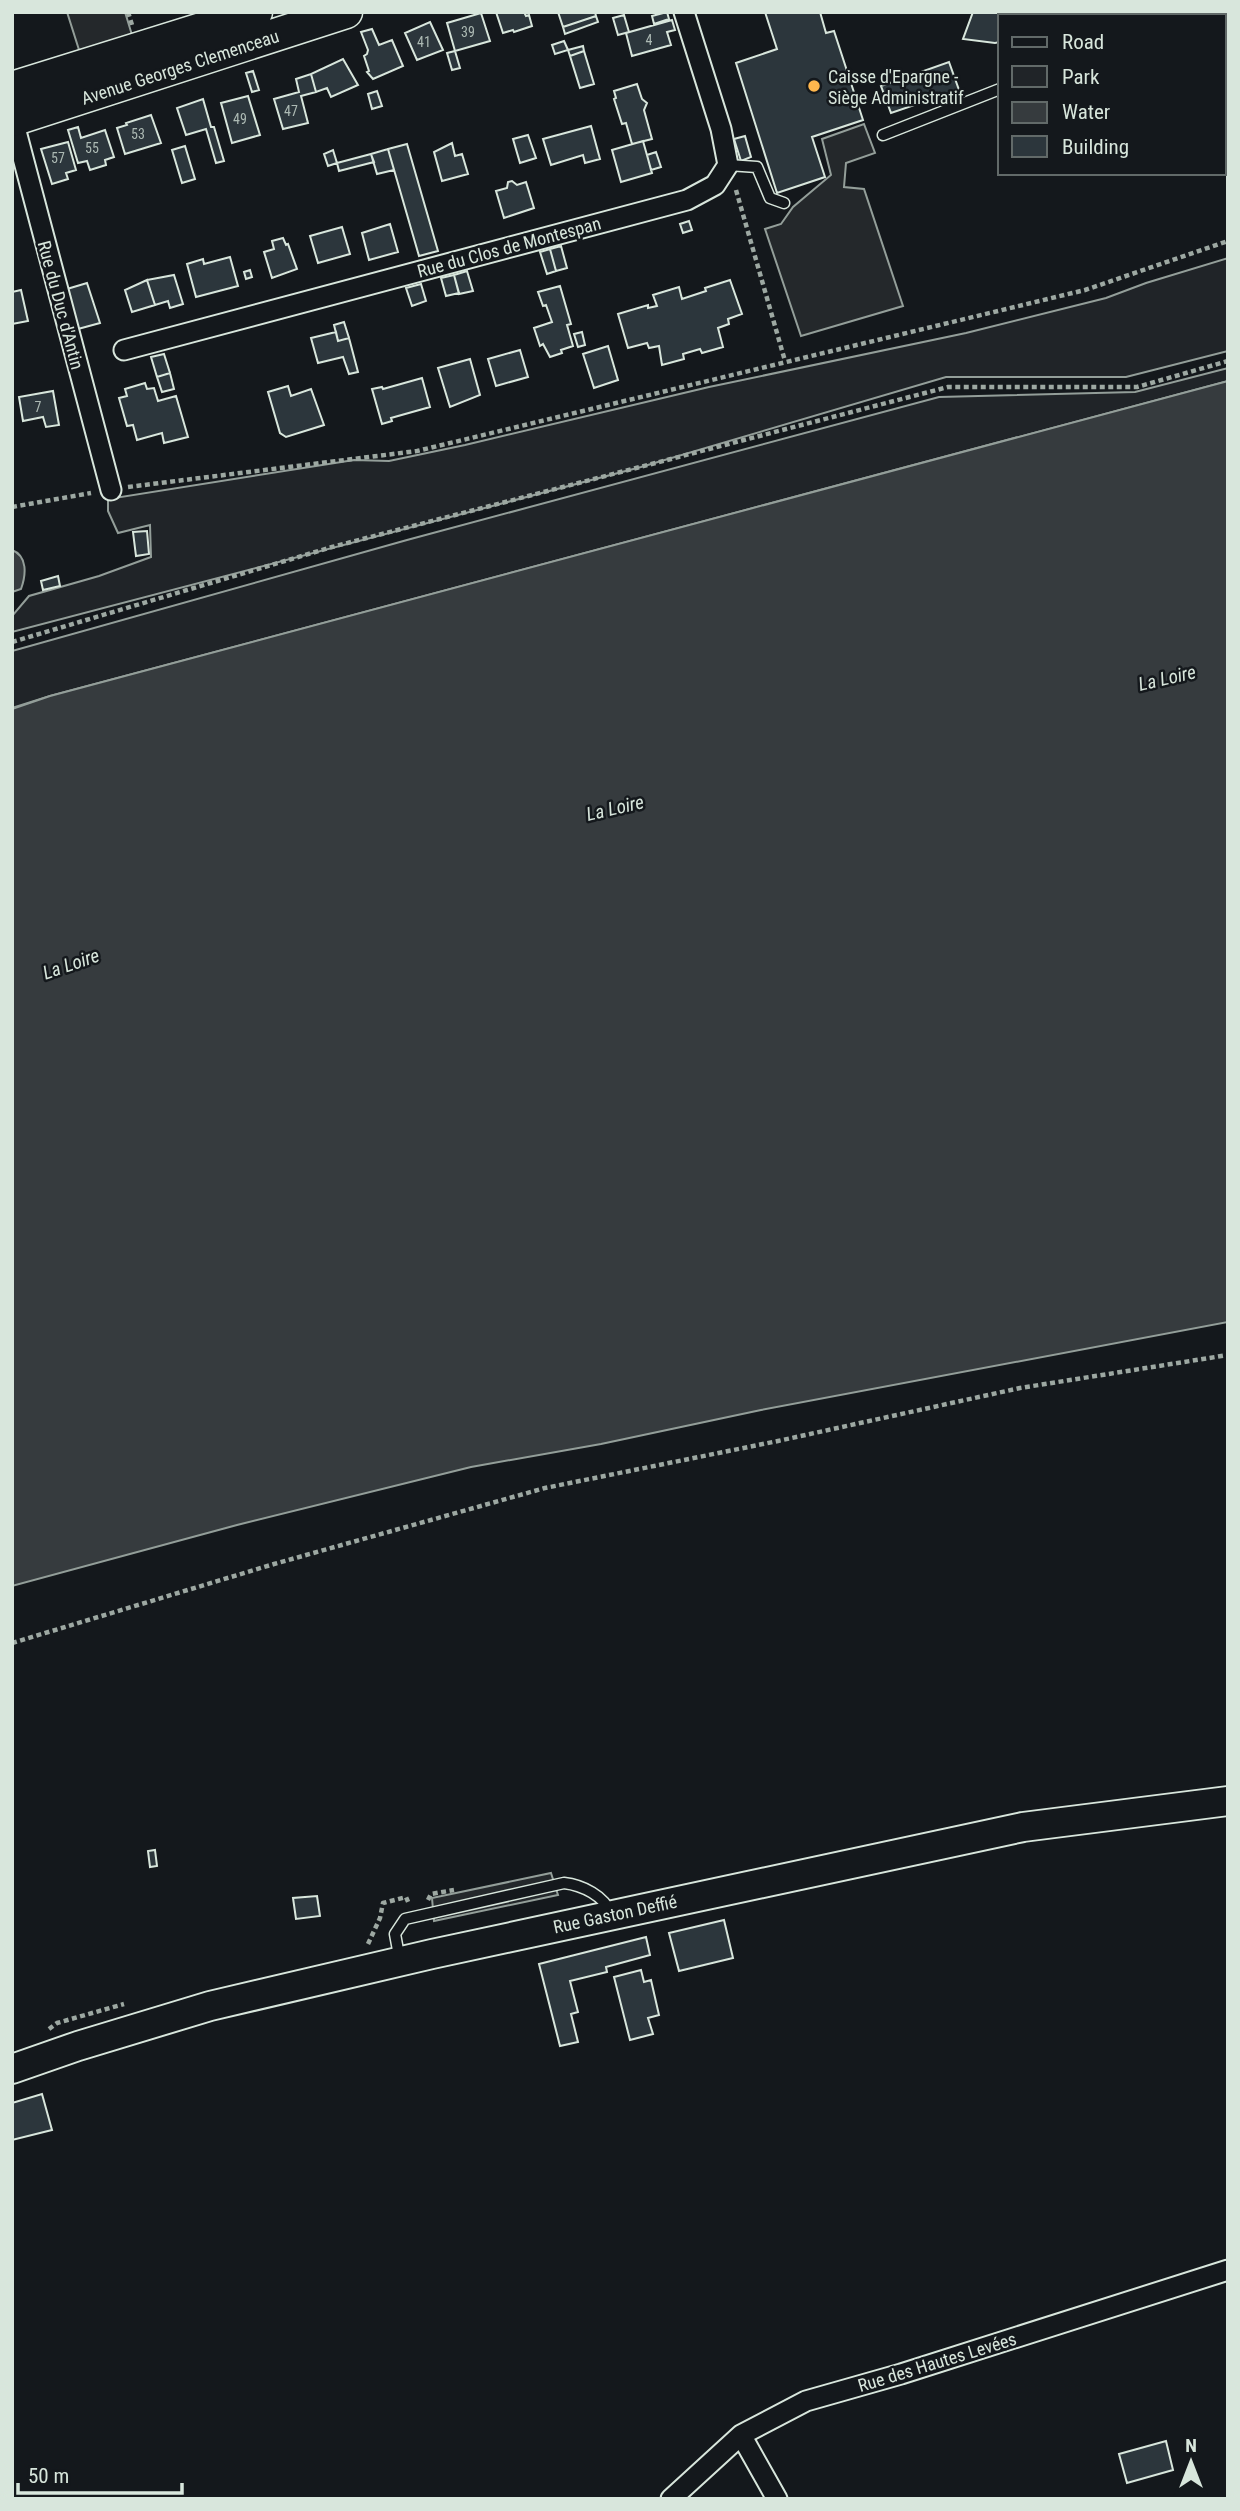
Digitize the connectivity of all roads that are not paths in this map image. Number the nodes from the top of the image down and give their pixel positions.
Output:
1 (256, 12) edge
2 (346, 12) edge
3 (684, 12) edge
4 (141, 49) junction
5 (12, 89) edge
6 (998, 90) edge
7 (12, 120) edge
8 (883, 135) dead end
9 (728, 164) junction
10 (784, 203) dead end
11 (124, 350) dead end
12 (111, 490) road end
13 (1228, 1801) edge
14 (611, 1914) junction
15 (400, 1962) junction
16 (12, 2069) edge
17 (1228, 2270) edge
18 (741, 2435) junction
19 (671, 2499) edge
20 (776, 2499) edge

1 - 4 main road, Avenue Georges Clemenceau
2 - 7 main road, Avenue Georges Clemenceau
3 - 9 street
4 - 5 main road, Avenue Georges Clemenceau
4 - 7 street
6 - 8 lane
7 - 12 street, Rue du Duc d'Antin
9 - 10 lane
9 - 11 street, Rue du Clos de Montespan
13 - 14 main road, Rue Gaston Deffié
14 - 15 main road, Rue Gaston Deffié
14 - 15 lane
15 - 16 main road, Rue Gaston Deffié
17 - 18 street, Rue des Hautes Levées
18 - 19 street, Rue des Hautes Levées
18 - 20 street

